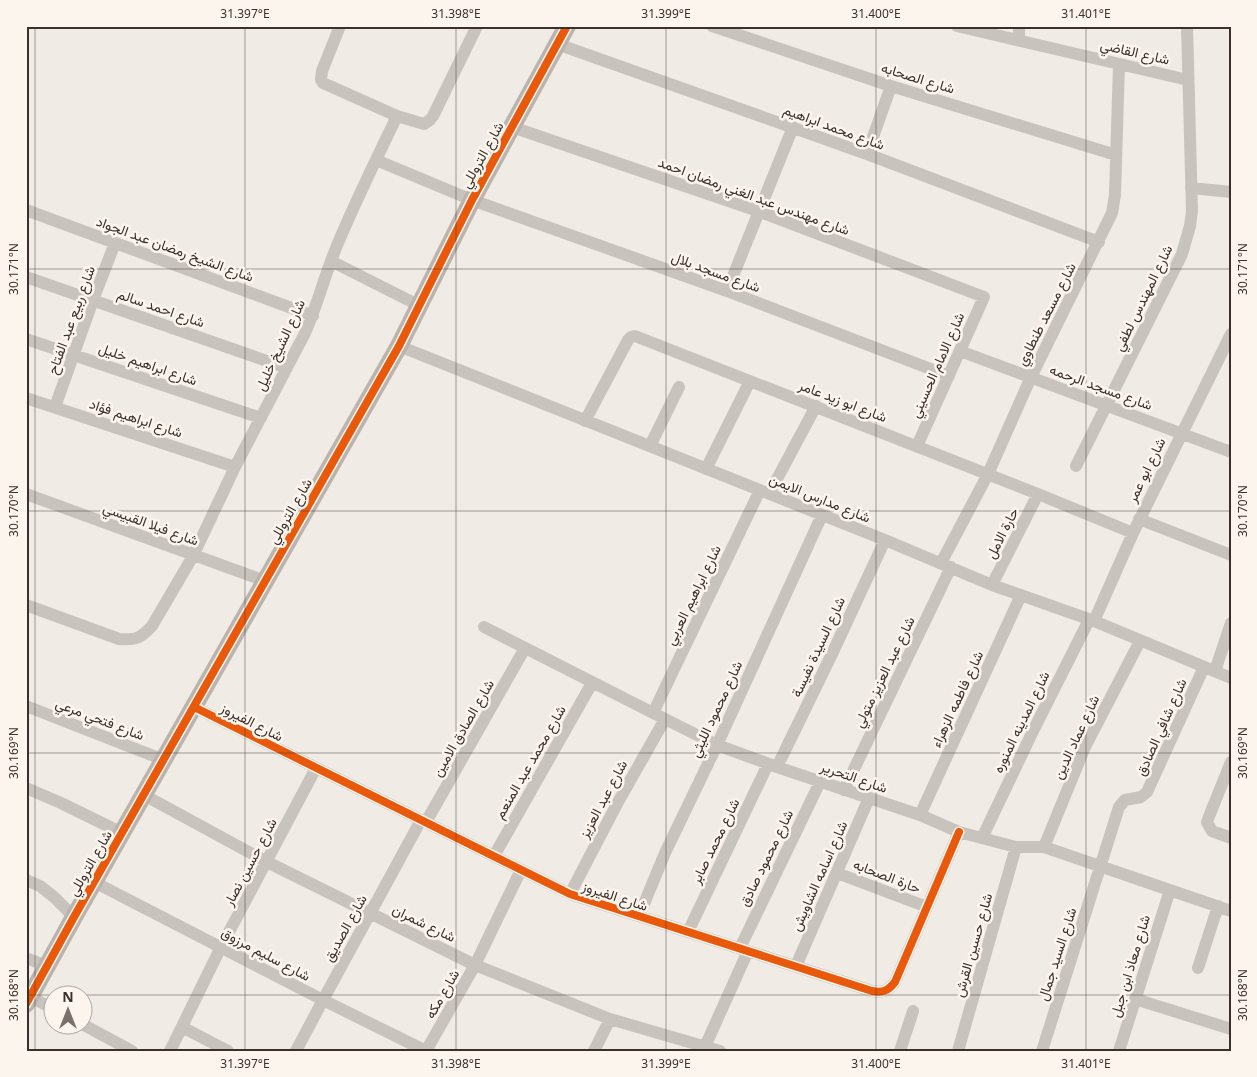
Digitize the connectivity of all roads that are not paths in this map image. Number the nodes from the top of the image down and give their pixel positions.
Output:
1 (340, 26) edge
2 (477, 26) edge
3 (567, 26) edge
4 (712, 26) edge
5 (957, 26) edge
6 (1019, 26) edge
7 (1187, 26) edge
8 (1019, 40) junction
9 (557, 44) junction
10 (1119, 64) junction
11 (1188, 80) junction
12 (890, 86) junction
13 (397, 116) junction
14 (512, 128) junction
15 (792, 128) junction
16 (867, 154) junction
17 (1116, 155) junction
18 (376, 160) junction
19 (1191, 188) junction
20 (1231, 192) edge
21 (472, 200) junction
22 (26, 210) edge
23 (758, 211) junction
24 (1099, 242) junction
25 (116, 243) junction
26 (331, 261) junction
27 (26, 276) edge
28 (727, 291) junction
29 (984, 297) joint
30 (93, 300) junction
31 (418, 305) junction
32 (313, 316) junction
33 (1231, 334) edge
34 (26, 339) edge
35 (399, 346) junction
36 (960, 351) junction
37 (73, 355) junction
38 (287, 368) junction
39 (949, 376) junction
40 (1031, 377) junction
41 (750, 381) junction
42 (679, 387) dead end
43 (26, 398) edge
44 (816, 406) junction
45 (1107, 406) junction
46 (55, 407) junction
47 (261, 418) junction
48 (585, 420) junction
49 (1181, 433) junction
50 (650, 446) junction
51 (917, 446) junction
52 (1231, 452) edge
53 (1076, 466) dead end
54 (235, 467) junction
55 (706, 469) junction
56 (988, 474) junction
57 (764, 492) junction
58 (26, 494) edge
59 (1038, 494) junction
60 (822, 515) junction
61 (1139, 519) junction
62 (1132, 533) junction
63 (885, 540) junction
64 (1231, 555) edge
65 (193, 556) junction
66 (946, 565) junction
67 (265, 581) junction
68 (992, 585) junction
69 (1021, 595) junction
70 (26, 605) edge
71 (1092, 621) junction
72 (1231, 623) edge
73 (484, 628) dead end
74 (1140, 640) junction
75 (525, 648) junction
76 (1210, 669) junction
77 (1231, 678) edge
78 (592, 683) junction
79 (26, 706) edge
80 (194, 707) junction
81 (653, 713) junction
82 (665, 719) junction
83 (717, 745) junction
84 (164, 760) junction
85 (1231, 762) edge
86 (772, 766) junction
87 (316, 768) junction
88 (820, 782) junction
89 (26, 788) edge
90 (844, 790) junction
91 (144, 795) junction
92 (870, 798) junction
93 (920, 815) junction
94 (424, 821) junction
95 (959, 832) junction
96 (122, 833) junction
97 (982, 838) junction
98 (1231, 838) edge
99 (1016, 847) junction
100 (1044, 847) junction
101 (494, 856) junction
102 (267, 862) junction
103 (1101, 867) junction
104 (522, 870) junction
105 (837, 873) junction
106 (26, 880) edge
107 (94, 882) junction
108 (1170, 890) junction
109 (570, 894) junction
110 (1218, 906) junction
111 (927, 907) junction
112 (1231, 910) edge
113 (370, 914) junction
114 (639, 916) junction
115 (74, 917) junction
116 (688, 932) junction
117 (221, 947) junction
118 (744, 950) junction
119 (26, 958) edge
120 (475, 965) junction
121 (47, 966) junction
122 (796, 966) junction
123 (1198, 968) dead end
124 (1135, 999) junction
125 (28, 1000) edge
126 (323, 1000) junction
127 (42, 1005) edge
128 (913, 1011) dead end
129 (610, 1019) junction
130 (182, 1027) junction
131 (92, 1029) edge
132 (1231, 1029) edge
133 (704, 1048) edge
134 (132, 1051) edge
135 (170, 1051) edge
136 (228, 1051) edge
137 (296, 1051) edge
138 (426, 1051) edge
139 (594, 1051) edge
140 (720, 1051) edge
141 (900, 1051) edge
142 (958, 1051) edge
143 (1042, 1051) edge
144 (1119, 1051) edge

1 - 13 street
2 - 13 street
3 - 9 street, شارع التروللي
4 - 12 street, شارع الصحابه
5 - 8 street, شارع القاضي
6 - 8 street
7 - 11 street, شارع المهندس لطفي
8 - 10 street, شارع القاضي
9 - 14 street, شارع التروللي
9 - 15 street, شارع محمد ابراهيم
10 - 11 street, شارع القاضي
10 - 17 street, شارع مسعد طنطاوي
11 - 19 street, شارع المهندس لطفي
12 - 16 street
12 - 17 street, شارع الصحابه
13 - 18 street, شارع الشيخ خليل
14 - 21 street, شارع التروللي
14 - 23 street, شارع مهندس عبد الغني رمضان احمد
15 - 16 street, شارع محمد ابراهيم
15 - 23 street
16 - 24 street, شارع محمد ابراهيم
17 - 24 street, شارع مسعد طنطاوي
18 - 21 street, شارع مسجد بلال
18 - 26 street, شارع الشيخ خليل
19 - 20 street
19 - 45 street, شارع المهندس لطفي
21 - 28 street, شارع مسجد بلال
21 - 31 street, شارع التروللي
22 - 25 street, شارع الشيخ رمضان عبد الجواد
23 - 28 street
23 - 29 street, شارع مهندس عبد الغني رمضان احمد
24 - 40 street, شارع مسعد طنطاوي
25 - 30 street, شارع ربيع عبد الفتاح
25 - 32 street, شارع الشيخ رمضان عبد الجواد
26 - 31 street
26 - 32 street, شارع الشيخ خليل
27 - 30 street, شارع احمد سالم
28 - 39 street, شارع مسجد بلال
29 - 36 street, شارع الامام الحسيني
30 - 37 street, شارع ربيع عبد الفتاح
30 - 38 street, شارع احمد سالم
31 - 35 street, شارع التروللي
32 - 38 street, شارع الشيخ خليل
33 - 49 street, شارع ابو عمر
34 - 37 street, شارع ابراهيم خليل
35 - 48 street, شارع مدارس الايمن
35 - 67 street, شارع التروللي
36 - 39 street, شارع الامام الحسيني
36 - 40 street, شارع مسجد الرحمه
37 - 46 street, شارع ربيع عبد الفتاح
37 - 47 street, شارع ابراهيم خليل
38 - 47 street, شارع الشيخ خليل
39 - 51 street, شارع الامام الحسيني
40 - 45 street, شارع مسجد الرحمه
40 - 56 street, شارع مسعد طنطاوي
41 - 44 street, شارع ابو زيد عامر
41 - 48 street, شارع ابو زيد عامر
41 - 55 street
42 - 50 street
43 - 46 street, شارع ابراهيم فؤاد
44 - 51 street, شارع ابو زيد عامر
44 - 57 street, شارع ابراهيم العربي
45 - 49 street, شارع مسجد الرحمه
45 - 53 street, شارع المهندس لطفي
46 - 54 street, شارع ابراهيم فؤاد
47 - 54 street, شارع الشيخ خليل
48 - 50 street, شارع مدارس الايمن
49 - 52 street, شارع مسجد الرحمه
49 - 61 street, شارع ابو عمر
50 - 55 street, شارع مدارس الايمن
51 - 56 street, شارع ابو زيد عامر
54 - 65 street, شارع الشيخ خليل
55 - 57 street, شارع مدارس الايمن
56 - 59 street, شارع ابو زيد عامر
56 - 66 street, شارع مسعد طنطاوي
57 - 60 street, شارع مدارس الايمن
57 - 81 street, شارع ابراهيم العربي
58 - 65 street, شارع فيلا القبيسي
59 - 62 street, شارع ابو زيد عامر
59 - 68 street, حارة الامل
60 - 63 street, شارع مدارس الايمن
60 - 83 street, شارع محمود الليثي
61 - 62 street, شارع ابو عمر
61 - 64 street
62 - 71 street, شارع ابو عمر
63 - 66 street, شارع مدارس الايمن
63 - 86 street, شارع السيدة نفيسة
65 - 67 street, شارع فيلا القبيسي
65 - 70 street, شارع الشيخ خليل
66 - 68 street, شارع مدارس الايمن
66 - 90 street, شارع عبد العزيز متولي
67 - 80 street, شارع التروللي
68 - 69 street, شارع مدارس الايمن
69 - 71 street, شارع مدارس الايمن
69 - 93 street, شارع فاطمه الزهراء
71 - 74 street, شارع مدارس الايمن
71 - 97 street, شارع المدينه المنوره
72 - 76 street, شارع شافي الصادق
73 - 75 street, شارع التحرير
74 - 76 street, شارع مدارس الايمن
74 - 100 street, شارع عماد الدين
75 - 78 street, شارع التحرير
75 - 94 street, شارع الصادق الامين
76 - 77 street, شارع مدارس الايمن
76 - 103 street, شارع شافي الصادق
78 - 81 street, شارع التحرير
78 - 101 street, شارع محمد عبد المنعم
79 - 84 street, شارع فتحي مرعي
80 - 84 street, شارع التروللي
80 - 87 street, شارع الفيروز
81 - 82 street, شارع التحرير
82 - 83 street, شارع التحرير
82 - 109 street, شارع عبد العزيز
83 - 86 street, شارع التحرير
83 - 114 street, شارع محمود الليثي
84 - 91 street, شارع التروللي
85 - 98 street
86 - 88 street, شارع التحرير
86 - 116 street, شارع محمد صابر
87 - 94 street, شارع الفيروز
87 - 102 street, شارع حسين نصار
88 - 90 street, شارع التحرير
88 - 118 street, شارع محمود صادق
89 - 96 street
90 - 92 street, شارع التحرير
91 - 96 street, شارع التروللي
91 - 102 street, شارع شمران
92 - 93 street, شارع التحرير
92 - 105 street, شارع اسامه الشاويش
93 - 95 street, شارع التحرير
94 - 101 street, شارع الفيروز
94 - 113 street, شارع الصديق
95 - 97 street, شارع التحرير
95 - 111 street, شارع الفيروز
96 - 107 street, شارع التروللي
97 - 99 street, شارع التحرير
99 - 100 street, شارع التحرير
99 - 142 street, شارع حسين القرش
100 - 103 street, شارع التحرير
101 - 104 street, شارع الفيروز
102 - 113 street, شارع شمران
102 - 117 street, شارع حسين نصار
103 - 108 street, شارع التحرير
103 - 143 street, شارع السيد جمال
104 - 109 street, شارع الفيروز
104 - 120 street, شارع مكه
105 - 111 street, حارة الصحابه
105 - 122 street, شارع اسامه الشاويش
106 - 115 street
107 - 115 street, شارع التروللي
107 - 117 street, شارع سليم مرزوق
108 - 110 street, شارع التحرير
108 - 124 street, شارع معاذ ابن جبل
109 - 114 street, شارع الفيروز
110 - 112 street, شارع التحرير
110 - 123 street
111 - 122 street, شارع الفيروز
113 - 120 street, شارع شمران
113 - 126 street, شارع الصديق
114 - 116 street, شارع الفيروز
115 - 121 street, شارع التروللي
116 - 118 street, شارع الفيروز
117 - 126 street, شارع سليم مرزوق
117 - 130 street, شارع حسين نصار
118 - 122 street, شارع الفيروز
118 - 133 street, شارع محمود صادق
119 - 121 street
120 - 129 street, شارع شمران
120 - 138 street, شارع مكه
121 - 125 street, شارع التروللي
124 - 132 street
124 - 144 street, شارع معاذ ابن جبل
125 - 127 street
126 - 137 street, شارع الصديق
126 - 138 street, شارع سليم مرزوق
128 - 141 street
129 - 133 street, شارع شمران
129 - 139 street
130 - 135 street, شارع حسين نصار
130 - 136 street
131 - 134 street
133 - 140 street, شارع شمران

